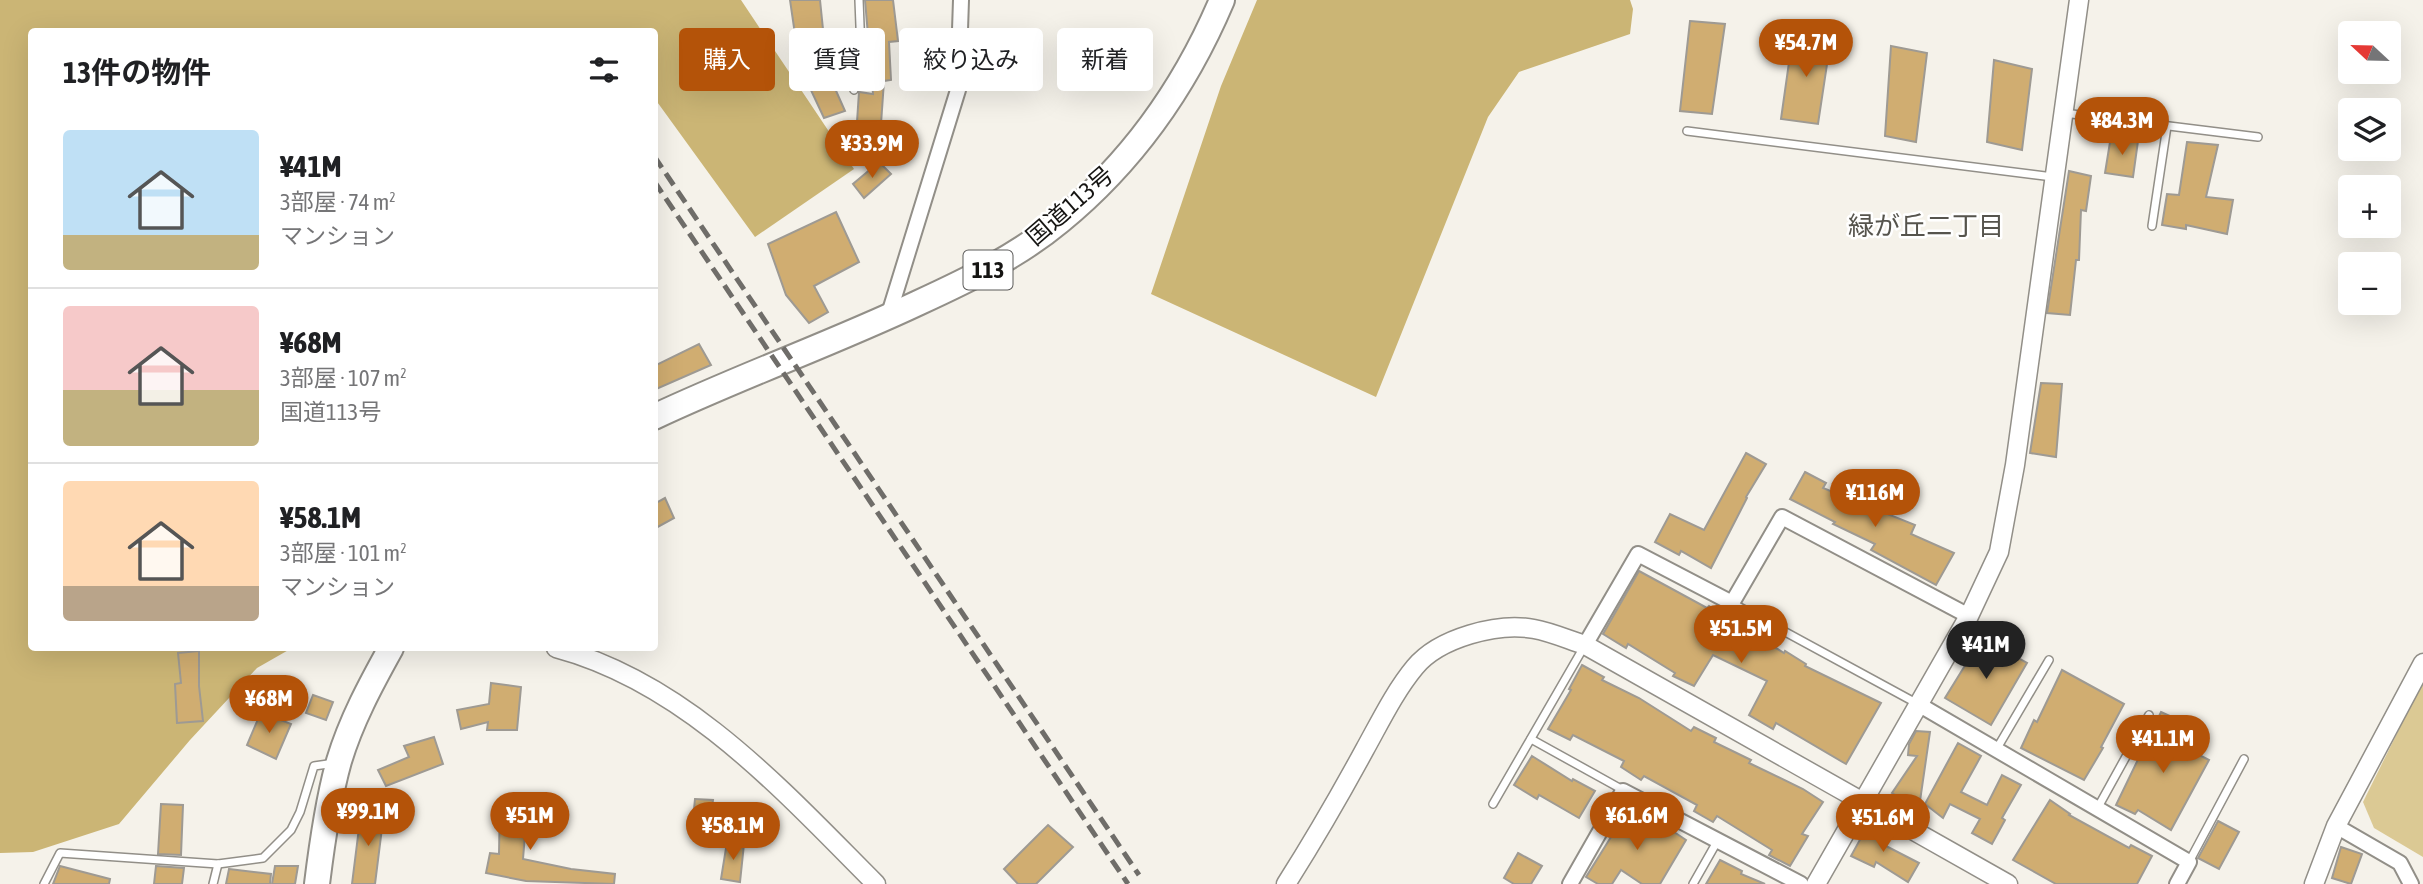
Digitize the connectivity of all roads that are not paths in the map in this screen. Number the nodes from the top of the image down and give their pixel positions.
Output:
1 (859, 0) edge
2 (961, 0) edge
3 (1222, 0) edge
4 (2079, 0) edge
5 (860, 28) edge
6 (2062, 113) junction
7 (2167, 126) junction
8 (1688, 131) dead end
9 (2258, 137) dead end
10 (2053, 177) junction
11 (2152, 226) dead end
12 (888, 318) junction
13 (658, 415) edge
14 (1732, 603) junction
15 (1969, 616) junction
16 (1585, 645) junction
17 (389, 651) edge
18 (568, 651) edge
19 (2049, 660) dead end
20 (2423, 663) edge
21 (1918, 704) junction
22 (2150, 716) dead end
23 (1531, 739) junction
24 (1996, 750) junction
25 (2244, 759) dead end
26 (339, 763) junction
27 (1623, 790) junction
28 (1862, 803) junction
29 (1493, 804) dead end
30 (2097, 809) junction
31 (2336, 826) junction
32 (1718, 840) junction
33 (2189, 862) junction
34 (218, 864) junction
35 (44, 884) edge
36 (213, 884) edge
37 (317, 884) edge
38 (876, 884) edge
39 (1286, 884) edge
40 (1570, 884) edge
41 (1693, 884) edge
42 (1801, 884) edge
43 (1816, 884) edge
44 (2008, 884) edge
45 (2177, 884) edge
46 (2314, 884) edge
47 (2411, 884) edge

1 - 5 lane
2 - 12 street
3 - 12 highway, 国道113号 / 113
4 - 6 street
6 - 7 lane
6 - 10 street
7 - 9 lane
7 - 11 lane
8 - 10 lane
10 - 15 street
12 - 13 highway, 国道113号 / 113
14 - 15 street
14 - 16 street
14 - 21 lane
15 - 21 street
16 - 23 lane
16 - 28 street
16 - 39 street
17 - 26 highway
18 - 38 street
19 - 24 lane
20 - 31 street
21 - 24 street
21 - 28 street
22 - 30 lane
23 - 27 lane
23 - 29 lane
24 - 30 street
25 - 33 lane
26 - 34 lane
26 - 37 highway
27 - 32 street
27 - 40 street
28 - 43 street
28 - 44 street
30 - 33 street
31 - 46 street
31 - 47 street
32 - 41 lane
32 - 42 street
33 - 45 street
34 - 35 lane
34 - 36 lane

